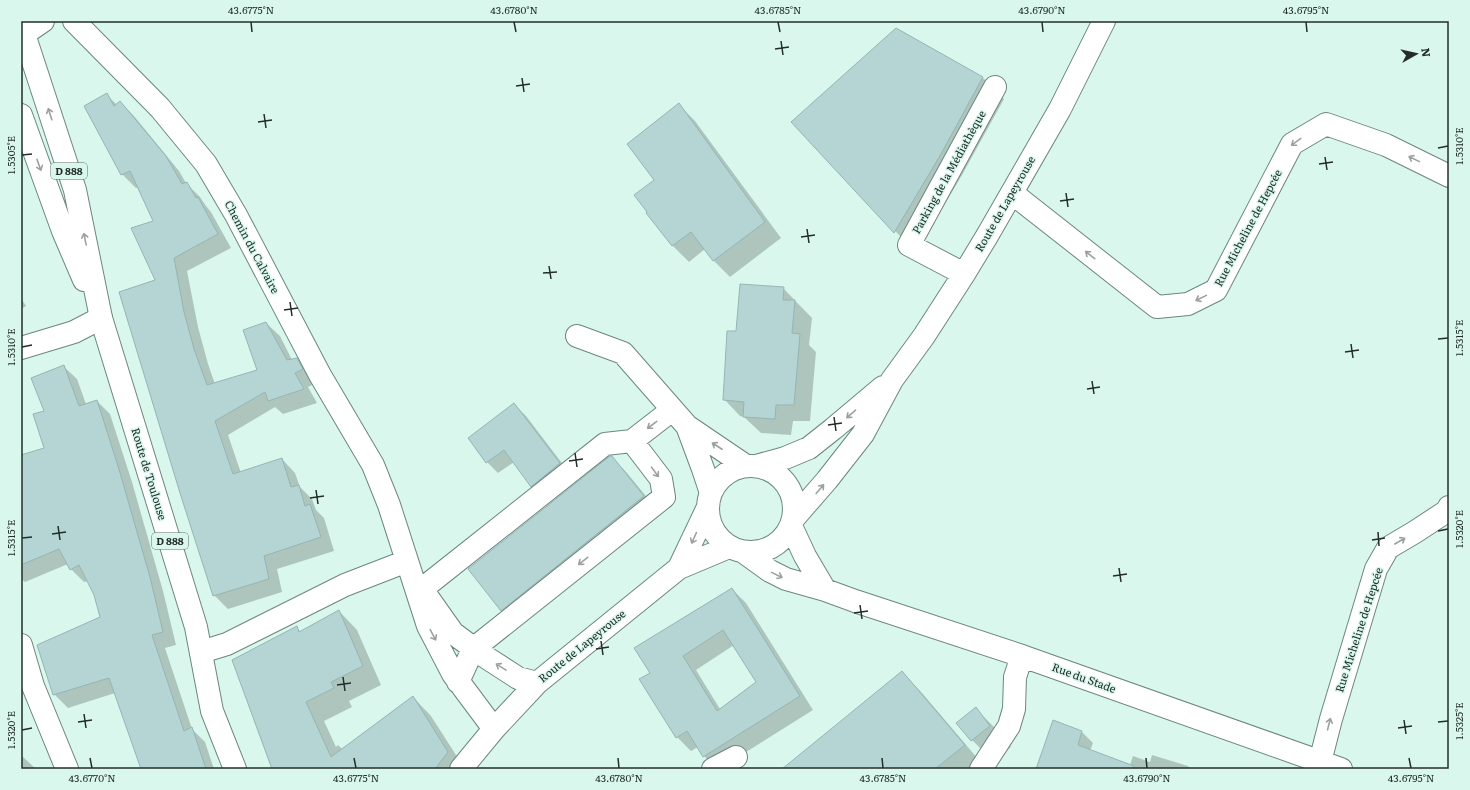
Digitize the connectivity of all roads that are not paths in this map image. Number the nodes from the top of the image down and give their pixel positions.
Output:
1 (43, 21) edge
2 (74, 21) edge
3 (1104, 21) edge
4 (22, 32) edge
5 (995, 87) dead end
6 (21, 115) edge
7 (1449, 176) edge
8 (1012, 193) junction
9 (964, 274) junction
10 (101, 318) junction
11 (577, 336) dead end
12 (21, 348) edge
13 (892, 380) junction
14 (672, 410) junction
15 (687, 426) junction
16 (632, 441) junction
17 (751, 466) junction
18 (709, 500) junction
19 (1449, 507) edge
20 (792, 522) junction
21 (737, 550) junction
22 (679, 568) junction
23 (413, 574) junction
24 (825, 590) junction
25 (21, 645) edge
26 (473, 649) junction
27 (201, 652) junction
28 (1022, 656) junction
29 (458, 682) junction
30 (537, 682) junction
31 (494, 729) junction
32 (736, 757) dead end
33 (1320, 762) junction
34 (67, 769) edge
35 (235, 769) edge
36 (462, 769) edge
37 (713, 769) edge
38 (981, 769) edge
39 (1341, 769) edge

1 - 4 street
2 - 23 street, Chemin du Calvaire
3 - 8 street, Route de Lapeyrouse
10 -> 4 street, Route de Toulouse / D 888
5 - 9 street, Parking de la Médiathèque
6 -> 10 street, Route de Toulouse / D 888
7 -> 8 street, Rue Micheline de Hepcée
8 - 9 street, Route de Lapeyrouse
9 - 13 street, Route de Lapeyrouse
10 - 12 street
10 - 27 street, Route de Toulouse / D 888
11 - 14 street
13 -> 17 street, Route de Lapeyrouse
20 -> 13 street, Route de Lapeyrouse
14 - 15 street
14 -> 16 street
17 -> 15 street
15 - 18 street
16 - 23 street
16 -> 26 street
17 - 18 street
17 - 20 street
18 - 21 street
18 -> 22 street, Route de Lapeyrouse
33 -> 19 street, Rue Micheline de Hepcée
20 - 21 street
20 - 24 street
21 - 22 street, Route de Lapeyrouse
21 -> 24 street, Rue du Stade
22 - 30 street, Route de Lapeyrouse
23 - 26 street, Chemin du Calvaire
23 - 27 street
23 -> 29 street, Chemin du Calvaire
24 - 28 street, Rue du Stade
25 - 34 street
26 - 29 street
30 -> 26 street, Chemin du Calvaire
27 - 35 street, Route de Toulouse / D 888
28 - 33 street, Rue du Stade
28 - 38 street
29 - 31 street, Chemin du Calvaire
30 - 31 street, Route de Lapeyrouse
31 - 36 street, Route de Lapeyrouse
32 - 37 street
33 - 39 street, Rue du Stade

